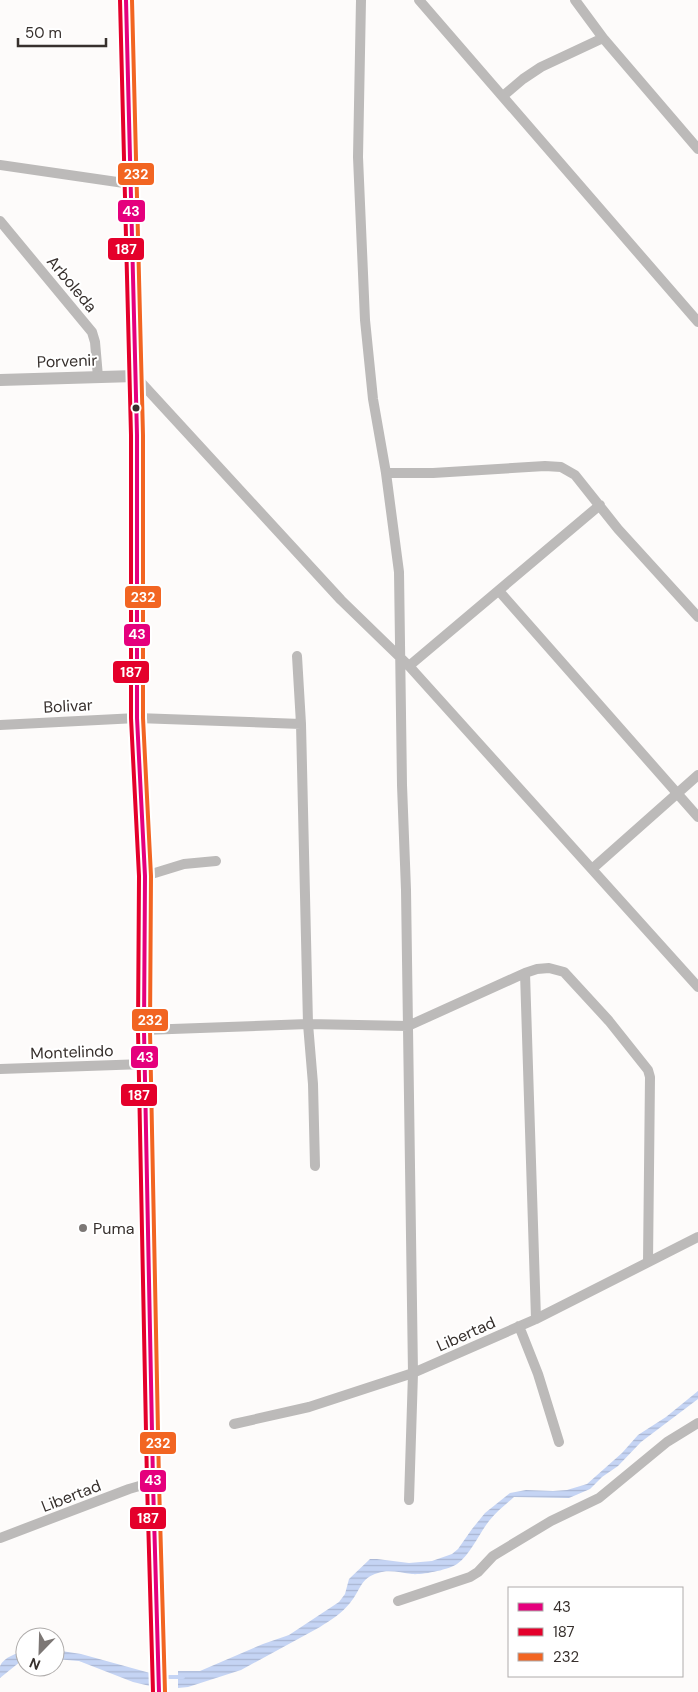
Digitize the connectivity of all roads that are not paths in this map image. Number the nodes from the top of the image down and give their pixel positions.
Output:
1 (126, 0) edge
2 (361, 0) edge
3 (419, 0) edge
4 (575, 0) edge
5 (603, 38) junction
6 (503, 96) junction
7 (698, 149) edge
8 (0, 165) edge
9 (131, 184) junction
10 (0, 221) edge
11 (698, 322) edge
12 (98, 376) junction
13 (135, 376) junction
14 (0, 380) edge
15 (386, 473) junction
16 (600, 505) junction
17 (499, 591) junction
18 (698, 617) edge
19 (297, 656) dead end
20 (399, 657) junction
21 (409, 666) junction
22 (137, 718) junction
23 (301, 724) junction
24 (0, 725) edge
25 (698, 775) edge
26 (678, 794) junction
27 (698, 817) edge
28 (216, 861) dead end
29 (592, 869) junction
30 (145, 876) junction
31 (525, 973) junction
32 (698, 987) edge
33 (308, 1024) junction
34 (408, 1026) junction
35 (144, 1030) junction
36 (145, 1064) junction
37 (0, 1069) edge
38 (315, 1166) dead end
39 (698, 1237) edge
40 (648, 1262) junction
41 (536, 1319) junction
42 (519, 1326) junction
43 (413, 1374) junction
44 (698, 1423) edge
45 (234, 1424) dead end
46 (558, 1442) dead end
47 (153, 1482) junction
48 (409, 1500) dead end
49 (0, 1538) edge
50 (398, 1601) dead end
51 (159, 1692) edge

1 - 9 main road
2 - 15 street
3 - 6 street
4 - 5 street
5 - 6 street
5 - 7 street
6 - 11 street
8 - 9 street
9 - 13 main road
10 - 12 street, Arboleda
12 - 13 street, Porvenir
12 - 14 street, Porvenir
13 - 20 street
13 - 22 main road
15 - 16 street
15 - 20 street
16 - 17 street
16 - 18 street
17 - 21 street
17 - 26 street
19 - 23 street
20 - 21 street
20 - 34 street
21 - 29 street
22 - 23 street, Bolivar
22 - 24 street, Bolivar
22 - 30 main road
23 - 33 street
25 - 26 street
26 - 27 street
26 - 29 street
28 - 30 street
29 - 32 street
30 - 35 main road
31 - 34 street
31 - 40 street
31 - 41 street
33 - 34 street
33 - 35 street
33 - 38 street
34 - 43 street
35 - 36 main road
36 - 37 street, Montelindo
36 - 47 main road
39 - 40 street, Libertad
40 - 41 street, Libertad
41 - 42 street, Libertad
42 - 43 street, Libertad
42 - 46 street
43 - 45 street, Libertad
43 - 48 street
44 - 50 street
47 - 49 street, Libertad
47 - 51 main road

